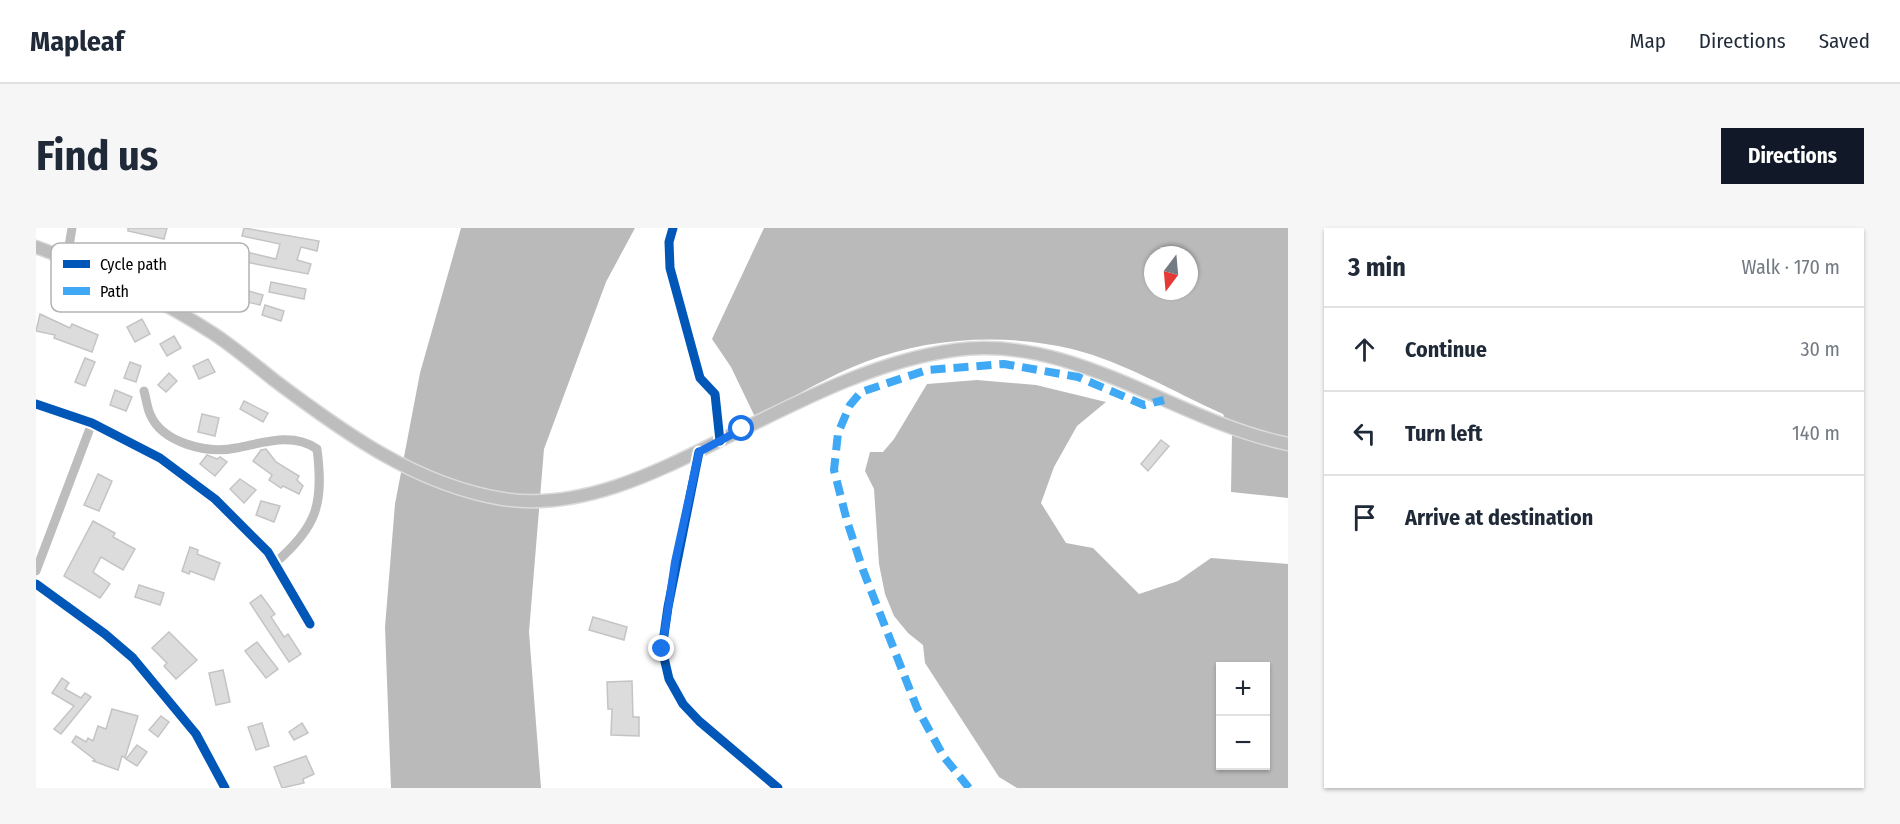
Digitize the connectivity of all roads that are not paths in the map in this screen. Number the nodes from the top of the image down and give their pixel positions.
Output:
1 (72, 228) edge
2 (672, 228) edge
3 (70, 243) edge
4 (36, 246) edge
5 (51, 252) edge
6 (177, 312) edge
7 (144, 391) dead end
8 (36, 404) edge
9 (92, 423) junction
10 (720, 441) junction
11 (1288, 444) edge
12 (699, 452) junction
13 (275, 562) junction
14 (36, 571) edge
15 (36, 584) edge
16 (310, 624) dead end
17 (225, 788) edge
18 (778, 788) edge

1 - 3 street
2 - 10 street
4 - 5 main road
6 - 12 main road
7 - 13 street
8 - 9 street
9 - 13 street
9 - 14 street
10 - 11 main road
10 - 12 main road
12 - 18 street
13 - 16 street
15 - 17 street

